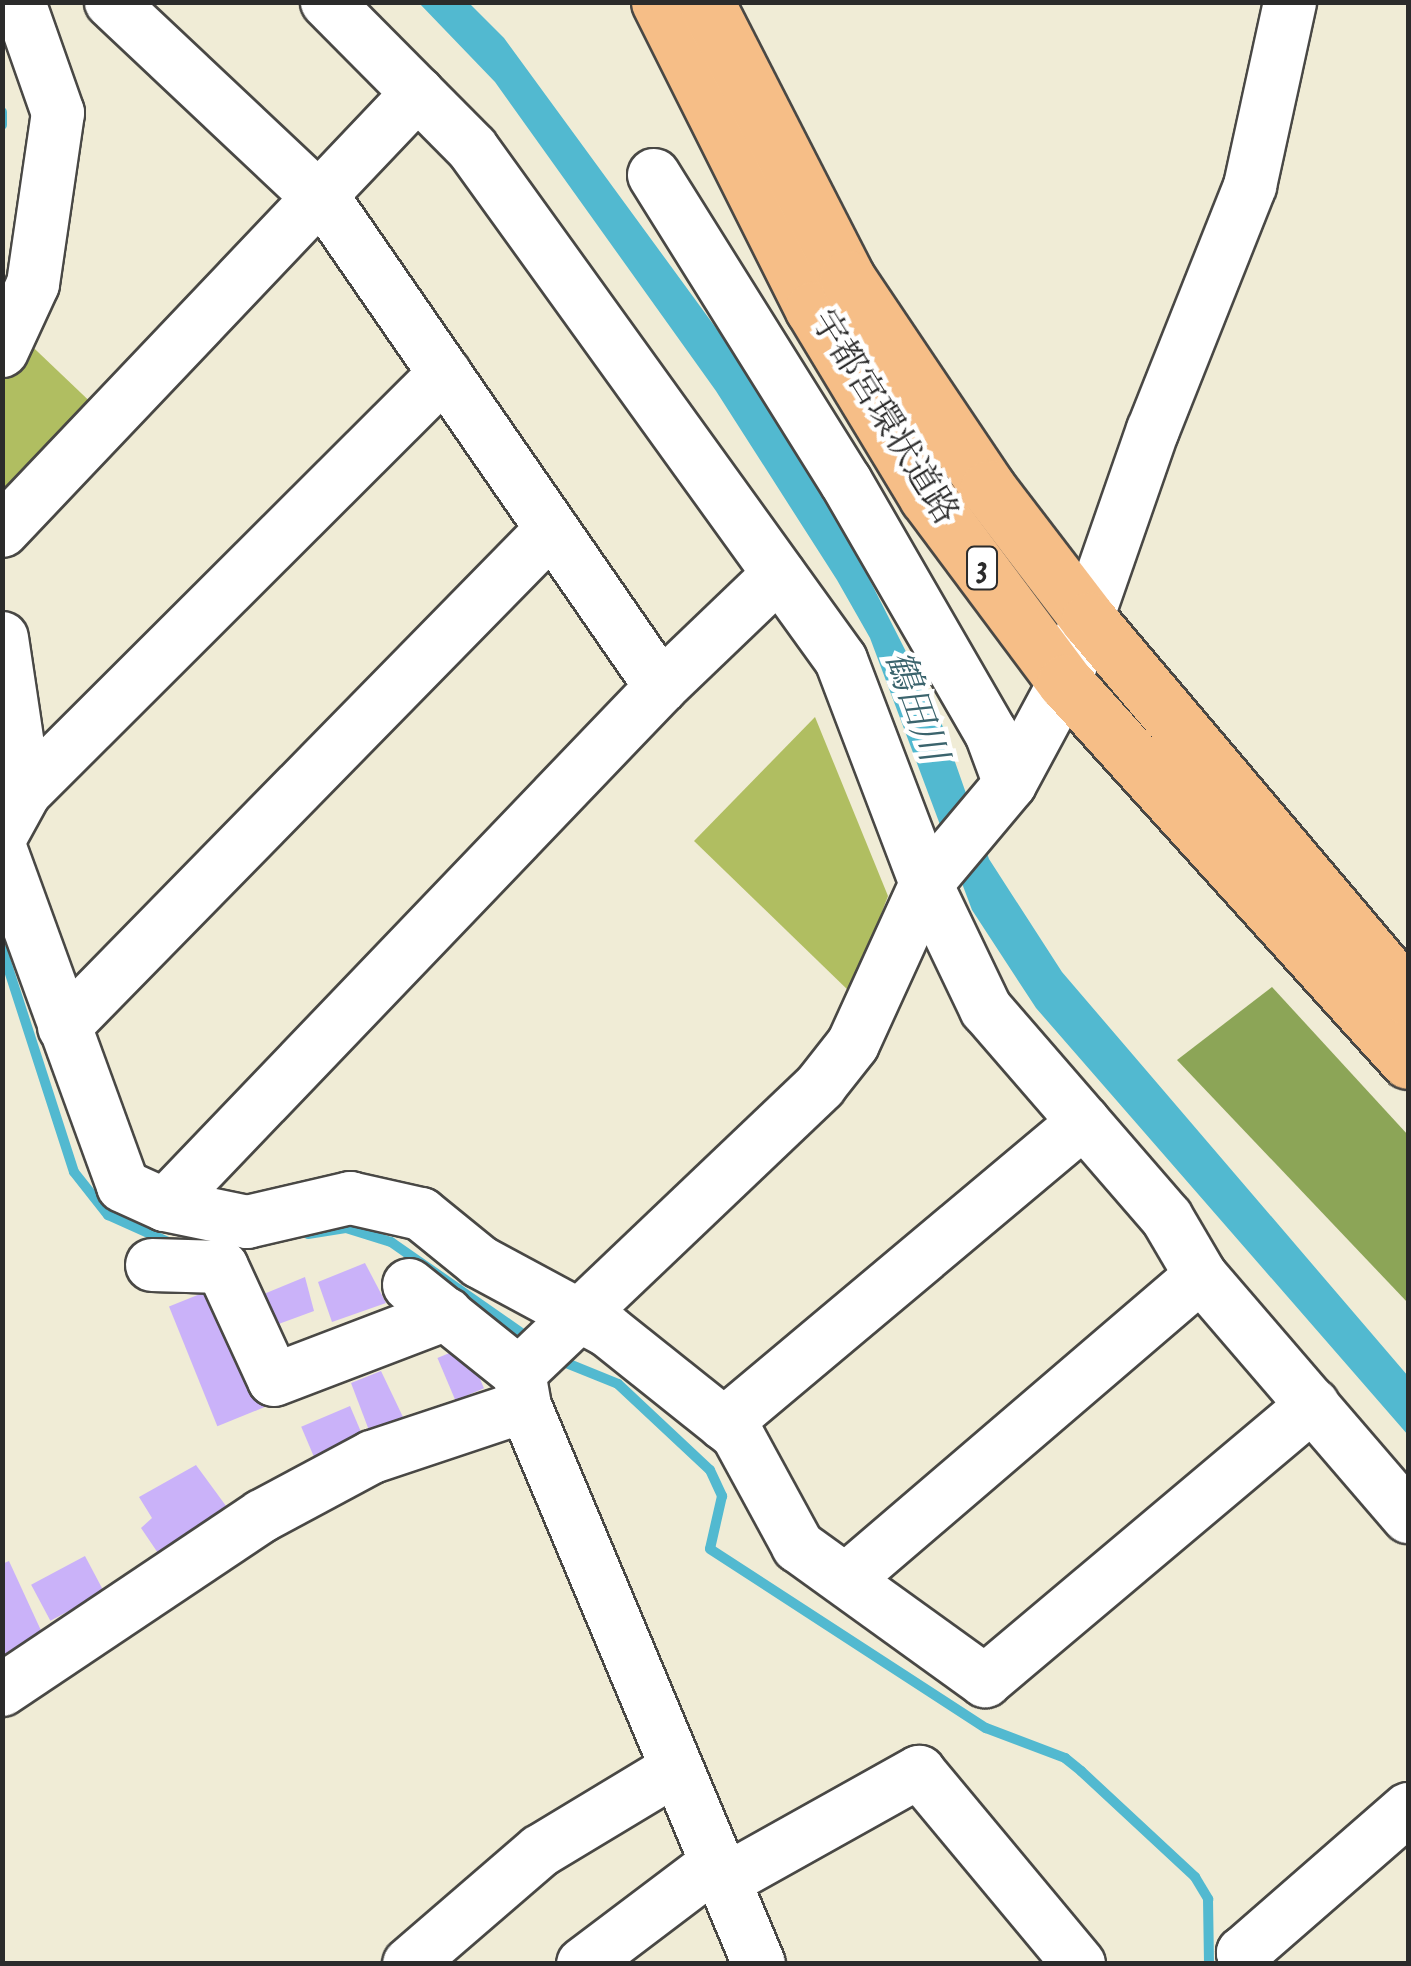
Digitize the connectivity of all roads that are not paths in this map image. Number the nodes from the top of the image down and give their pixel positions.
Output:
1 (19, 2) edge
2 (111, 2) edge
3 (328, 2) edge
4 (659, 2) edge
5 (706, 2) edge
6 (1290, 2) edge
7 (418, 93) junction
8 (654, 176) dead end
9 (322, 200) junction
10 (2, 351) edge
11 (445, 373) junction
12 (552, 529) junction
13 (2, 530) edge
14 (779, 574) junction
15 (1089, 620) junction
16 (2, 638) edge
17 (1065, 682) junction
18 (661, 687) junction
19 (1010, 784) junction
20 (14, 813) edge
21 (2, 853) edge
22 (926, 884) junction
23 (1392, 993) edge
24 (64, 1027) junction
25 (1408, 1062) edge
26 (1408, 1102) edge
27 (1084, 1122) junction
28 (165, 1205) junction
29 (152, 1265) dead end
30 (1202, 1276) junction
31 (580, 1315) junction
32 (522, 1390) junction
33 (1313, 1405) junction
34 (724, 1424) junction
35 (1408, 1517) edge
36 (847, 1579) junction
37 (2, 1690) edge
38 (676, 1769) junction
39 (1408, 1809) edge
40 (718, 1873) junction
41 (409, 1964) edge
42 (583, 1964) edge
43 (759, 1964) edge
44 (1078, 1964) edge
45 (1247, 1964) edge

1 - 10 street
2 - 9 street
3 - 7 street
4 - 17 main road, 宇都宮環状道路 / 3
5 - 15 main road, 宇都宮環状道路 / 3
6 - 15 street
7 - 9 street
7 - 14 street
8 - 19 street
9 - 11 street
9 - 13 street
11 - 12 street
11 - 20 street
12 - 18 street
12 - 24 street
14 - 18 street
14 - 22 street
15 - 17 street
15 - 23 main road, 宇都宮環状道路 / 3
16 - 20 street
17 - 19 street
17 - 23 main road, 宇都宮環状道路 / 3
18 - 28 street
19 - 22 street
21 - 24 street
22 - 27 street
22 - 31 street
23 - 25 main road, 宇都宮環状道路 / 3
23 - 26 main road, 3
24 - 28 street
27 - 30 street
27 - 34 street
28 - 31 street
29 - 32 street
30 - 33 street
30 - 36 street
31 - 32 street
31 - 34 street
32 - 37 street
32 - 38 street
33 - 35 street
33 - 36 street
34 - 36 street
38 - 40 street
38 - 41 street
39 - 45 street
40 - 42 street
40 - 43 street
40 - 44 street

